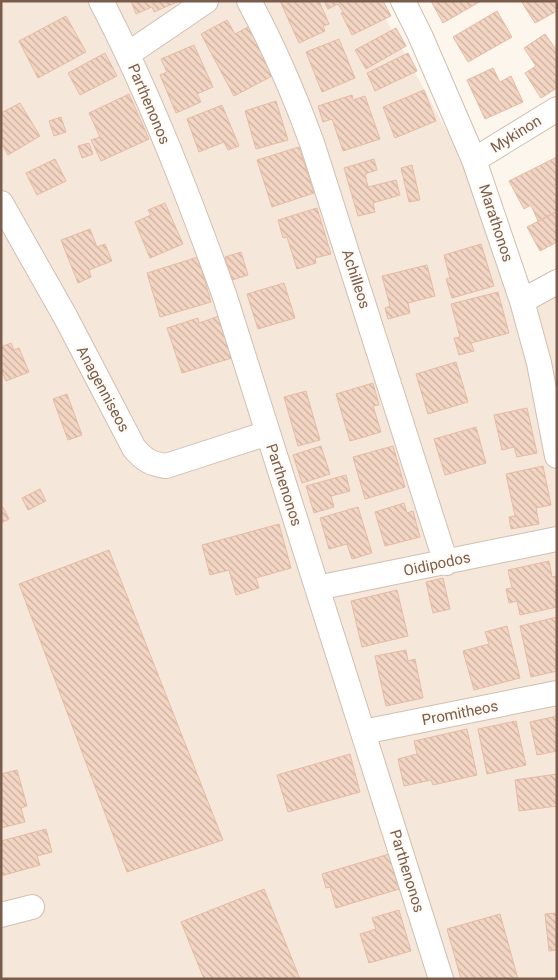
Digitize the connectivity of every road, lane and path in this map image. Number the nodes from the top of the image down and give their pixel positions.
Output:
1 (101, 1) edge
2 (206, 1) edge
3 (249, 1) edge
4 (403, 1) edge
5 (128, 54) junction
6 (557, 109) edge
7 (474, 160) junction
8 (1, 203) edge
9 (557, 282) edge
10 (522, 301) junction
11 (268, 434) junction
12 (557, 456) edge
13 (557, 539) edge
14 (446, 563) junction
15 (317, 588) junction
16 (557, 693) edge
17 (364, 732) junction
18 (32, 907) dead end
19 (1, 915) edge
20 (442, 979) edge

1 - 5 street, Parthenonos
2 - 5 street
3 - 14 street, Achilleos
4 - 7 street, Marathonos
5 - 11 street, Parthenonos
6 - 7 street, Mykinon
7 - 10 street, Marathonos
8 - 11 street, Anagenniseos
9 - 10 street
10 - 12 street, Marathonos
11 - 15 street, Parthenonos
13 - 14 street, Oidipodos
14 - 15 street, Oidipodos
15 - 17 street, Parthenonos
16 - 17 street, Promitheos
17 - 20 street, Parthenonos
18 - 19 street

